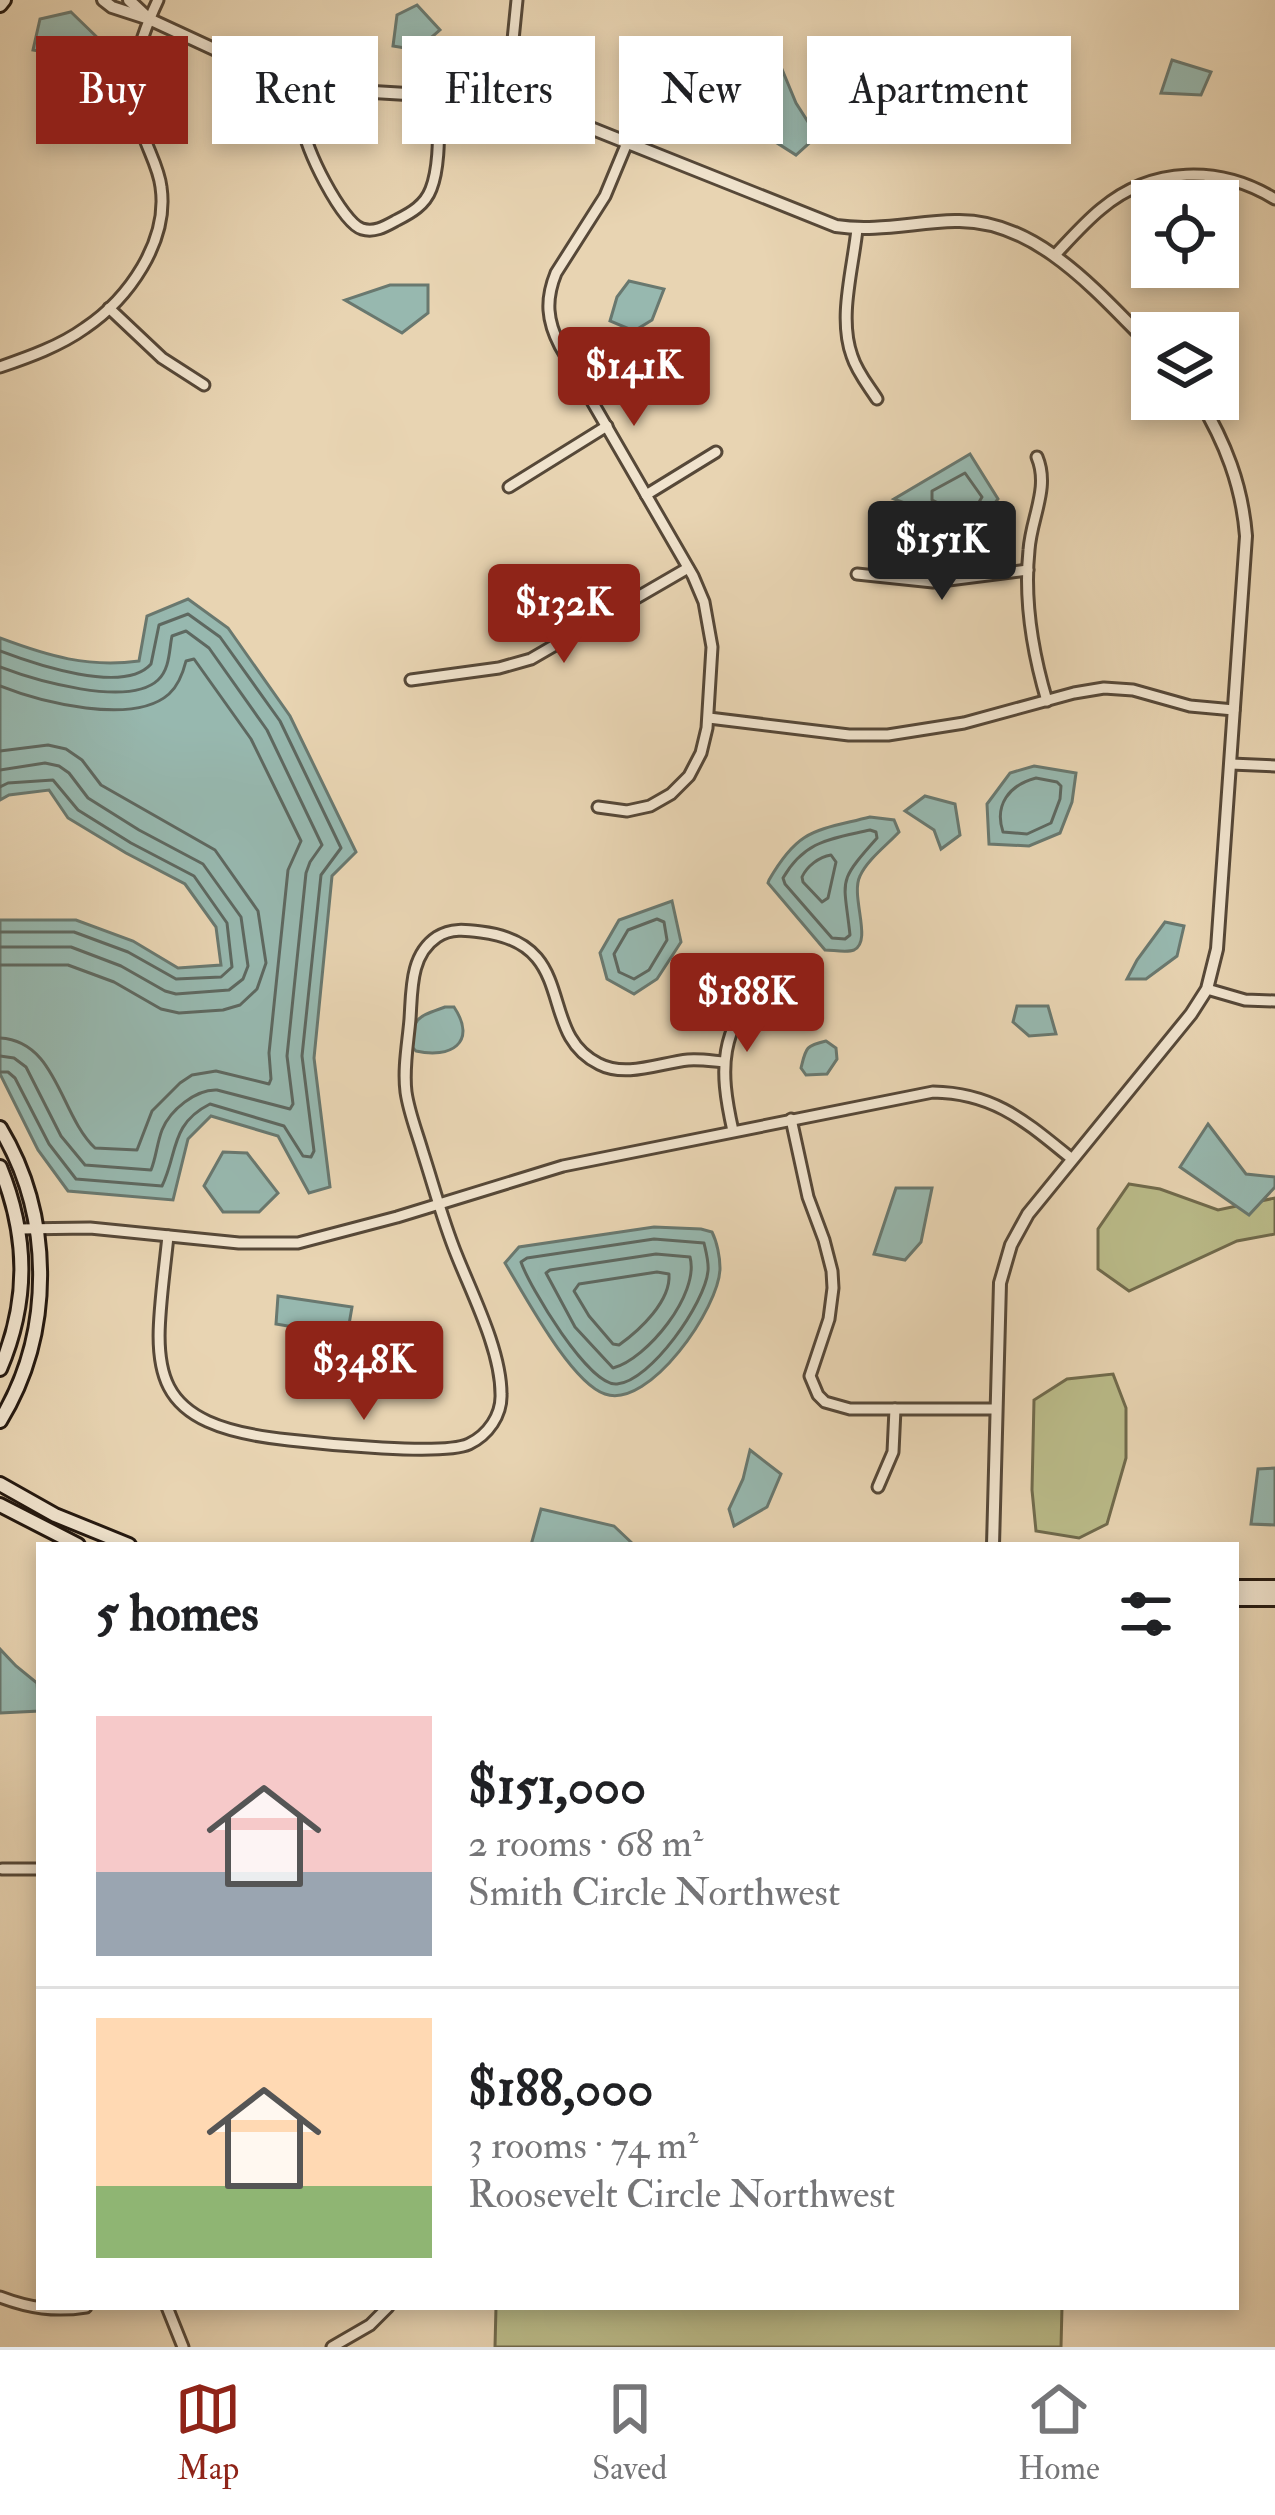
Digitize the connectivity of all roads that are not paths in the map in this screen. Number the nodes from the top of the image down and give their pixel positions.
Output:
1 (104, 0) edge
2 (129, 0) edge
3 (158, 0) edge
4 (517, 0) edge
5 (149, 19) junction
6 (513, 36) edge
7 (212, 49) edge
8 (308, 144) edge
9 (437, 144) edge
10 (627, 144) edge
11 (629, 144) edge
12 (1275, 199) edge
13 (857, 229) junction
14 (1055, 255) junction
15 (109, 308) junction
16 (1131, 326) edge
17 (0, 367) edge
18 (205, 385) dead end
19 (878, 399) dead end
20 (1210, 420) edge
21 (607, 426) junction
22 (716, 452) dead end
23 (1037, 457) dead end
24 (508, 487) dead end
25 (646, 495) junction
26 (688, 568) junction
27 (1028, 570) junction
28 (856, 574) dead end
29 (411, 680) dead end
30 (1047, 700) junction
31 (1234, 710) junction
32 (709, 718) junction
33 (1231, 764) junction
34 (1275, 766) edge
35 (598, 807) dead end
36 (762, 978) dead end
37 (1207, 989) junction
38 (1275, 1001) edge
39 (724, 1062) junction
40 (790, 1119) junction
41 (0, 1128) edge
42 (733, 1131) junction
43 (1072, 1159) junction
44 (0, 1167) edge
45 (439, 1204) junction
46 (38, 1227) junction
47 (19, 1229) junction
48 (168, 1236) junction
49 (0, 1369) edge
50 (996, 1408) junction
51 (895, 1409) junction
52 (0, 1421) edge
53 (0, 1484) edge
54 (878, 1487) dead end
55 (0, 1505) edge
56 (72, 1542) edge
57 (121, 1542) edge
58 (993, 1542) edge
59 (1239, 1587) edge
60 (1275, 1588) edge
61 (1239, 1599) edge
62 (1275, 1599) edge
63 (2, 1869) edge
64 (36, 1869) edge
65 (0, 2296) edge
66 (36, 2308) edge
67 (167, 2310) edge
68 (385, 2310) edge
69 (183, 2347) edge
70 (332, 2347) edge

1 - 5 street
2 - 5 street
3 - 5 street
4 - 6 street
5 - 7 street
5 - 15 street
8 - 9 street
10 - 21 street
11 - 13 street
12 - 14 street
13 - 14 street
13 - 19 street
14 - 16 street
15 - 17 street
15 - 18 street
20 - 31 street
21 - 24 street
21 - 25 street
22 - 25 street
23 - 27 street
25 - 26 street
26 - 29 street
26 - 32 street
27 - 28 street
27 - 30 street
30 - 31 street
30 - 32 street
31 - 33 street
32 - 35 street
33 - 34 street
33 - 37 street
36 - 39 street
37 - 38 street
37 - 43 street
39 - 42 street
39 - 45 street
40 - 42 street
40 - 43 street
40 - 51 street
41 - 46 main road
42 - 45 street
43 - 50 street
44 - 47 main road
45 - 48 street
45 - 48 street
46 - 47 street
46 - 48 street
46 - 52 main road
47 - 49 main road
50 - 51 street
50 - 58 street
51 - 54 street
53 - 57 main road
55 - 56 main road
59 - 60 main road
61 - 62 main road
63 - 64 street
65 - 66 street
67 - 69 street
68 - 70 street

